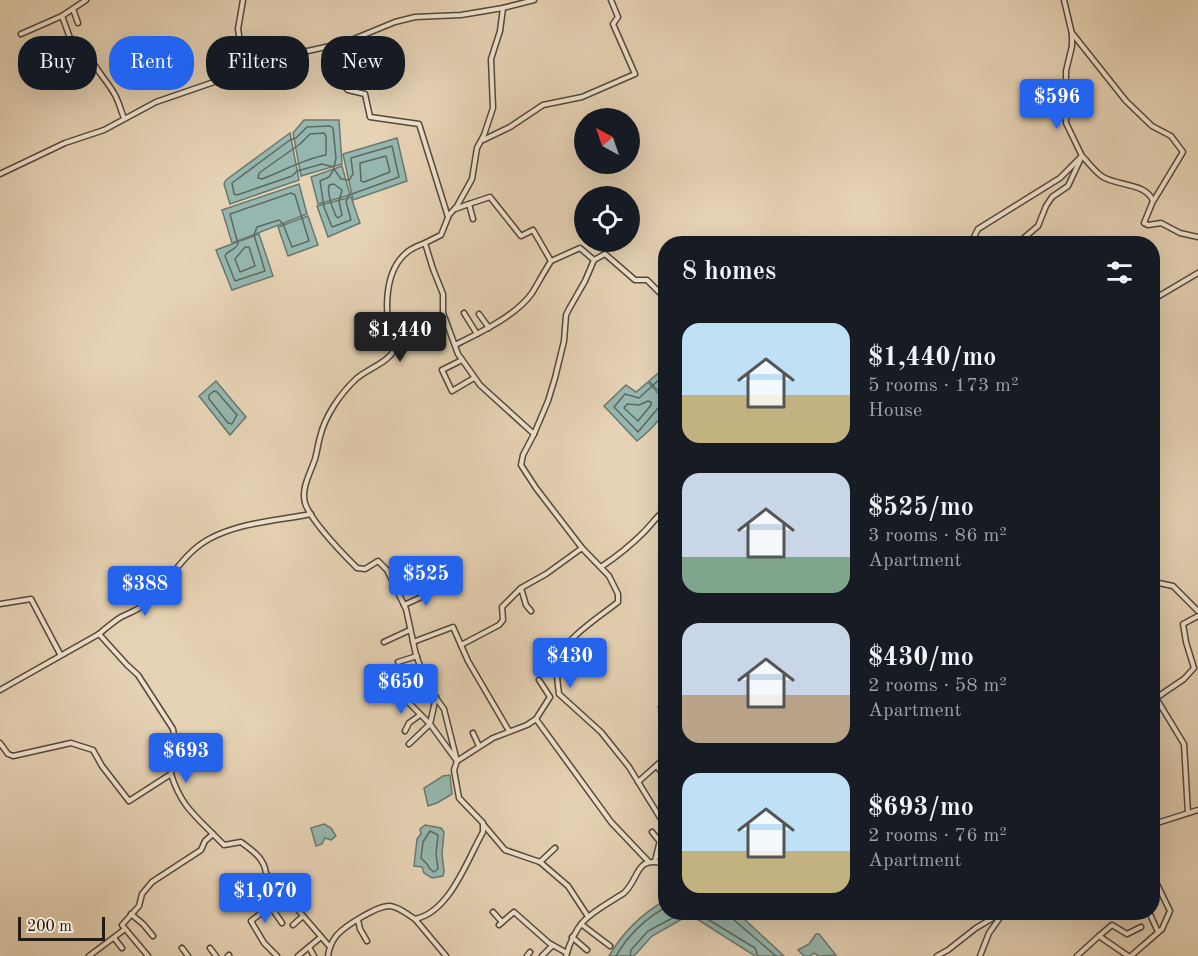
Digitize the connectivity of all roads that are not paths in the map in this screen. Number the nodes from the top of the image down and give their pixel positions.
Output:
1 (86, 0) edge
2 (243, 0) edge
3 (534, 0) edge
4 (611, 0) edge
5 (1064, 0) edge
6 (502, 8) junction
7 (73, 9) junction
8 (62, 16) junction
9 (78, 23) dead end
10 (1072, 32) junction
11 (21, 34) dead end
12 (239, 36) edge
13 (361, 36) edge
14 (206, 84) edge
15 (348, 90) edge
16 (124, 118) junction
17 (482, 140) junction
18 (1082, 156) junction
19 (0, 174) edge
20 (1153, 201) junction
21 (469, 204) junction
22 (454, 209) junction
23 (448, 217) junction
24 (473, 219) dead end
25 (974, 236) edge
26 (1026, 236) edge
27 (1198, 237) edge
28 (425, 243) junction
29 (551, 261) junction
30 (594, 261) junction
31 (1198, 273) edge
32 (658, 291) edge
33 (1160, 295) edge
34 (464, 313) dead end
35 (480, 314) dead end
36 (489, 328) junction
37 (477, 334) junction
38 (455, 345) junction
39 (462, 360) junction
40 (474, 378) junction
41 (452, 391) junction
42 (447, 394) dead end
43 (534, 434) junction
44 (311, 514) junction
45 (658, 517) edge
46 (582, 548) junction
47 (601, 567) junction
48 (1160, 583) edge
49 (521, 588) junction
50 (439, 589) dead end
51 (0, 604) edge
52 (404, 605) junction
53 (531, 611) dead end
54 (1198, 611) edge
55 (1198, 616) edge
56 (410, 630) junction
57 (99, 634) junction
58 (384, 642) dead end
59 (413, 642) junction
60 (461, 645) junction
61 (60, 654) junction
62 (417, 656) junction
63 (398, 662) dead end
64 (539, 680) dead end
65 (0, 690) edge
66 (559, 694) junction
67 (1160, 695) edge
68 (436, 696) junction
69 (550, 697) junction
70 (407, 701) dead end
71 (1160, 704) edge
72 (420, 715) junction
73 (536, 719) junction
74 (430, 724) junction
75 (405, 731) dead end
76 (509, 731) junction
77 (473, 733) dead end
78 (0, 743) edge
79 (409, 744) dead end
80 (478, 746) junction
81 (457, 761) junction
82 (657, 766) edge
83 (171, 774) junction
84 (638, 782) junction
85 (1198, 810) edge
86 (1188, 813) junction
87 (658, 814) edge
88 (1160, 822) edge
89 (483, 823) junction
90 (652, 832) dead end
91 (213, 834) junction
92 (658, 839) edge
93 (555, 848) dead end
94 (658, 852) edge
95 (648, 861) junction
96 (655, 861) junction
97 (540, 862) junction
98 (658, 862) edge
99 (1160, 890) edge
100 (286, 894) junction
101 (271, 907) dead end
102 (493, 912) dead end
103 (131, 914) junction
104 (587, 915) junction
105 (304, 916) junction
106 (415, 919) junction
107 (358, 920) junction
108 (991, 920) edge
109 (1000, 920) edge
110 (1153, 920) edge
111 (282, 923) dead end
112 (581, 924) junction
113 (292, 925) dead end
114 (1141, 927) dead end
115 (125, 929) junction
116 (1158, 932) junction
117 (153, 936) dead end
118 (1099, 936) junction
119 (321, 937) junction
120 (114, 938) junction
121 (572, 938) junction
122 (367, 940) dead end
123 (553, 945) junction
124 (610, 946) dead end
125 (309, 947) junction
126 (330, 947) junction
127 (122, 948) dead end
128 (182, 948) dead end
129 (210, 948) dead end
130 (587, 950) dead end
131 (444, 954) edge
132 (566, 954) edge
133 (92, 955) edge
134 (148, 956) edge
135 (188, 956) edge
136 (216, 956) edge
137 (277, 956) edge
138 (298, 956) edge
139 (314, 956) edge
140 (328, 956) edge
141 (437, 956) edge
142 (542, 956) edge
143 (937, 956) edge
144 (980, 956) edge
145 (1077, 956) edge
146 (1129, 956) edge

1 - 7 street
2 - 12 street
3 - 6 street
4 - 17 street
5 - 10 street
6 - 13 street
6 - 17 street
7 - 8 street
7 - 9 street
8 - 11 street
8 - 16 street
10 - 18 street
10 - 20 street
14 - 16 street
15 - 23 street
16 - 19 street
17 - 22 street
18 - 20 street
18 - 25 street
18 - 26 street
20 - 27 street
21 - 22 street
21 - 24 street
21 - 29 street
22 - 23 street
23 - 28 street
28 - 38 street
28 - 44 street
29 - 30 street
29 - 36 street
30 - 32 street
30 - 43 street
31 - 33 street
34 - 37 street
35 - 36 street
36 - 37 street
37 - 38 street
38 - 39 street
39 - 40 street
39 - 41 street
40 - 41 street
40 - 43 street
41 - 42 street
43 - 46 street
44 - 52 street
44 - 57 street
45 - 47 street
46 - 47 street
46 - 49 street
47 - 66 street
48 - 54 street
49 - 53 street
49 - 60 street
50 - 52 street
51 - 61 street
52 - 56 street
55 - 67 street
56 - 58 street
56 - 59 street
57 - 61 street
57 - 83 street
59 - 60 street
59 - 62 street
60 - 76 street
61 - 65 street
62 - 63 street
62 - 68 street
64 - 69 street
66 - 69 street
66 - 84 street
68 - 74 street
68 - 81 street
69 - 73 street
70 - 72 street
71 - 86 street
72 - 74 street
72 - 75 street
73 - 76 street
73 - 95 street
74 - 79 street
74 - 81 street
76 - 80 street
77 - 80 street
78 - 83 street
80 - 81 street
81 - 89 street
82 - 84 street
83 - 91 street
84 - 87 street
85 - 86 street
86 - 88 street
89 - 97 street
89 - 106 street
90 - 92 street
91 - 100 street
91 - 103 street
93 - 97 street
94 - 96 street
95 - 96 street
95 - 104 street
96 - 98 street
97 - 104 street
99 - 116 street
100 - 105 street
100 - 137 street
101 - 111 street
102 - 123 street
103 - 115 street
103 - 117 street
104 - 112 street
105 - 113 street
105 - 119 street
106 - 107 street
106 - 131 street
107 - 122 street
107 - 126 street
108 - 143 street
109 - 144 street
110 - 116 street
112 - 121 street
112 - 124 street
114 - 118 street
115 - 120 street
115 - 134 street
116 - 146 street
118 - 145 street
118 - 146 street
119 - 125 street
119 - 126 street
120 - 127 street
120 - 133 street
121 - 130 street
121 - 132 street
123 - 132 street
123 - 142 street
125 - 138 street
125 - 139 street
126 - 140 street
128 - 135 street
129 - 136 street
131 - 141 street

